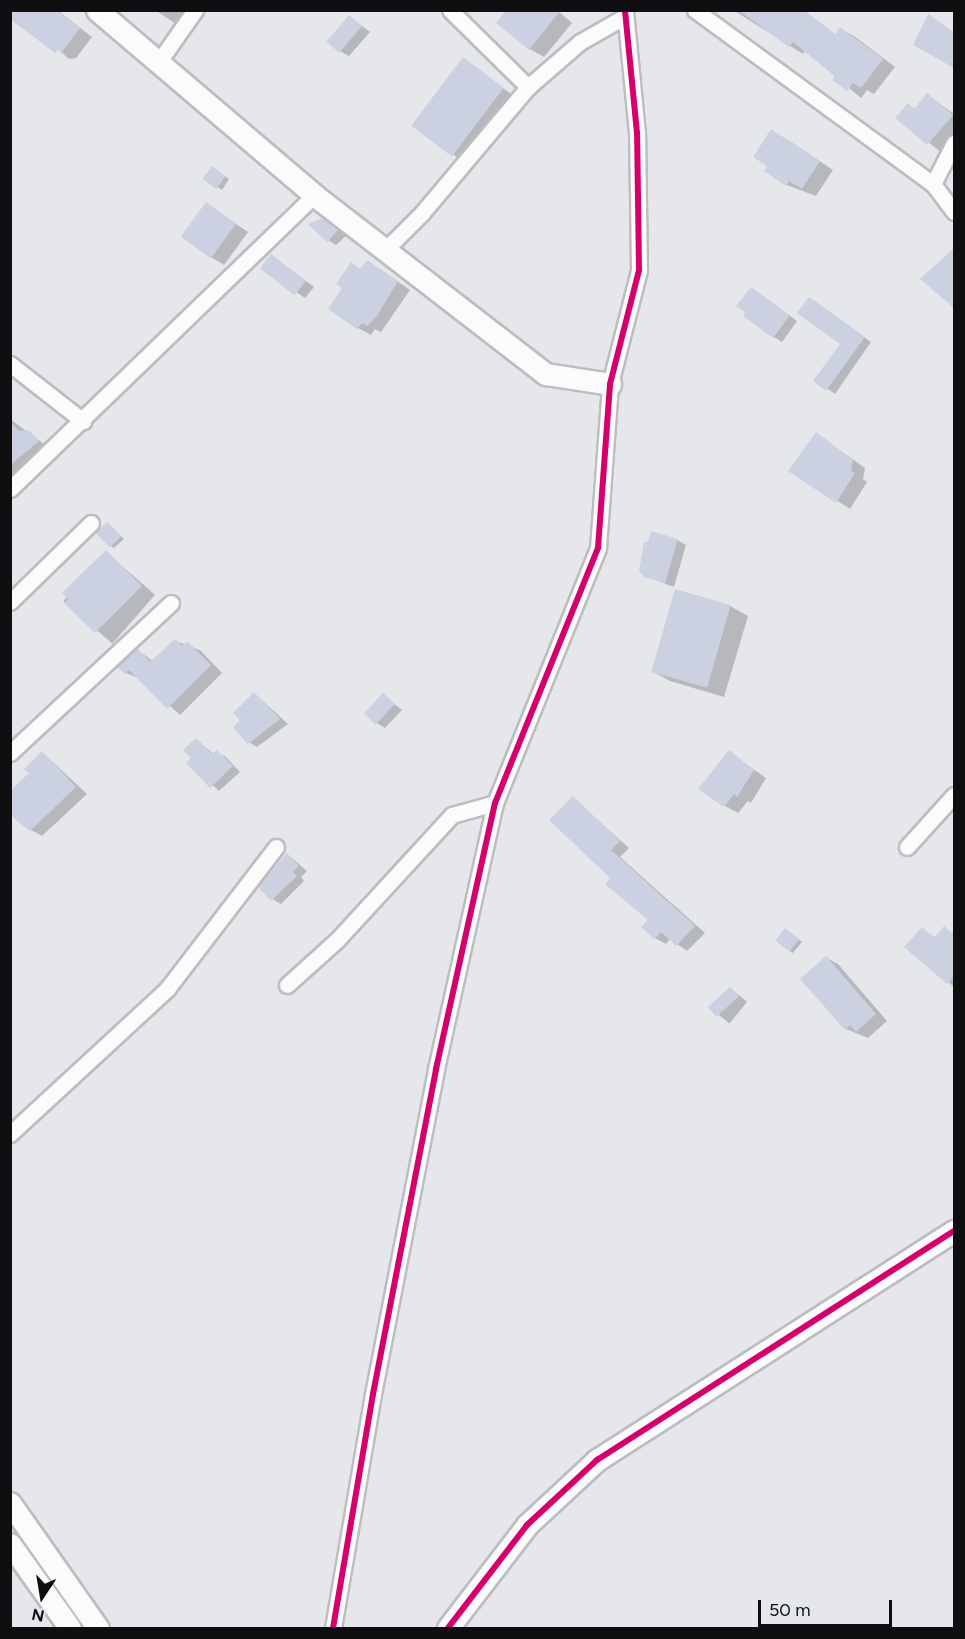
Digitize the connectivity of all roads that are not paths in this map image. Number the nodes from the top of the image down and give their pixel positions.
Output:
1 (98, 10) edge
2 (195, 10) edge
3 (450, 10) edge
4 (695, 10) edge
5 (624, 14) edge
6 (160, 60) junction
7 (528, 87) junction
8 (954, 144) edge
9 (933, 184) junction
10 (314, 195) junction
11 (954, 212) edge
12 (386, 249) junction
13 (10, 364) edge
14 (610, 384) junction
15 (83, 421) junction
16 (10, 489) edge
17 (91, 523) dead end
18 (10, 602) edge
19 (171, 603) dead end
20 (10, 753) edge
21 (954, 795) edge
22 (495, 803) junction
23 (276, 847) dead end
24 (907, 847) dead end
25 (287, 985) dead end
26 (10, 1134) edge
27 (954, 1231) edge
28 (10, 1503) edge
29 (10, 1544) edge
30 (70, 1629) edge
31 (98, 1629) edge
32 (333, 1629) edge
33 (448, 1629) edge

1 - 6 street
2 - 6 street
3 - 7 street
4 - 9 street
5 - 7 street
5 - 14 street
6 - 10 street
7 - 12 street
8 - 9 street
9 - 11 street
10 - 12 street
10 - 15 street
12 - 14 street
13 - 15 street
14 - 22 street
15 - 16 street
17 - 18 street
19 - 20 street
21 - 24 street
22 - 25 street
22 - 32 street
23 - 26 street
27 - 33 street
28 - 31 street
29 - 30 street

